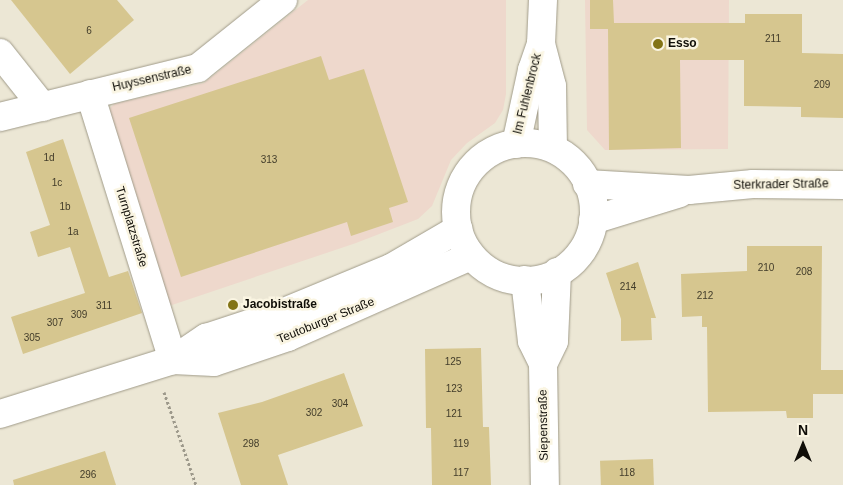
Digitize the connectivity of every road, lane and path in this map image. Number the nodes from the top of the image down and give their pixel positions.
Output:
1 (283, 0) edge
2 (543, 0) edge
3 (541, 44) junction
4 (0, 53) edge
5 (90, 94) junction
6 (43, 107) junction
7 (0, 117) edge
8 (516, 144) junction
9 (553, 148) junction
10 (587, 184) junction
11 (843, 185) edge
12 (689, 190) junction
13 (593, 220) junction
14 (458, 229) junction
15 (471, 256) junction
16 (557, 272) junction
17 (525, 280) junction
18 (164, 362) junction
19 (543, 364) junction
20 (0, 414) edge
21 (196, 485) edge
22 (544, 485) edge

1 - 5 main road, Huyssenstraße
2 - 3 main road, Im Fuhlenbrock
3 - 8 main road, Im Fuhlenbrock
3 - 9 main road, Im Fuhlenbrock
4 - 6 main road
5 - 6 main road, Huyssenstraße
5 - 18 main road, Turnplatzstraße
6 - 7 main road, Huyssenstraße
8 - 9 main road
8 - 14 main road
9 - 10 main road
10 - 12 main road, Sterkrader Straße
10 - 13 main road
11 - 12 main road, Sterkrader Straße
12 - 13 main road, Sterkrader Straße
13 - 16 main road
14 - 15 main road
14 - 18 main road, Teutoburger Straße
15 - 17 main road
15 - 18 main road, Teutoburger Straße
16 - 17 main road
16 - 19 main road, Siepenstraße
17 - 19 main road, Siepenstraße
18 - 20 main road, Teutoburger Straße
18 - 21 path
19 - 22 main road, Siepenstraße

